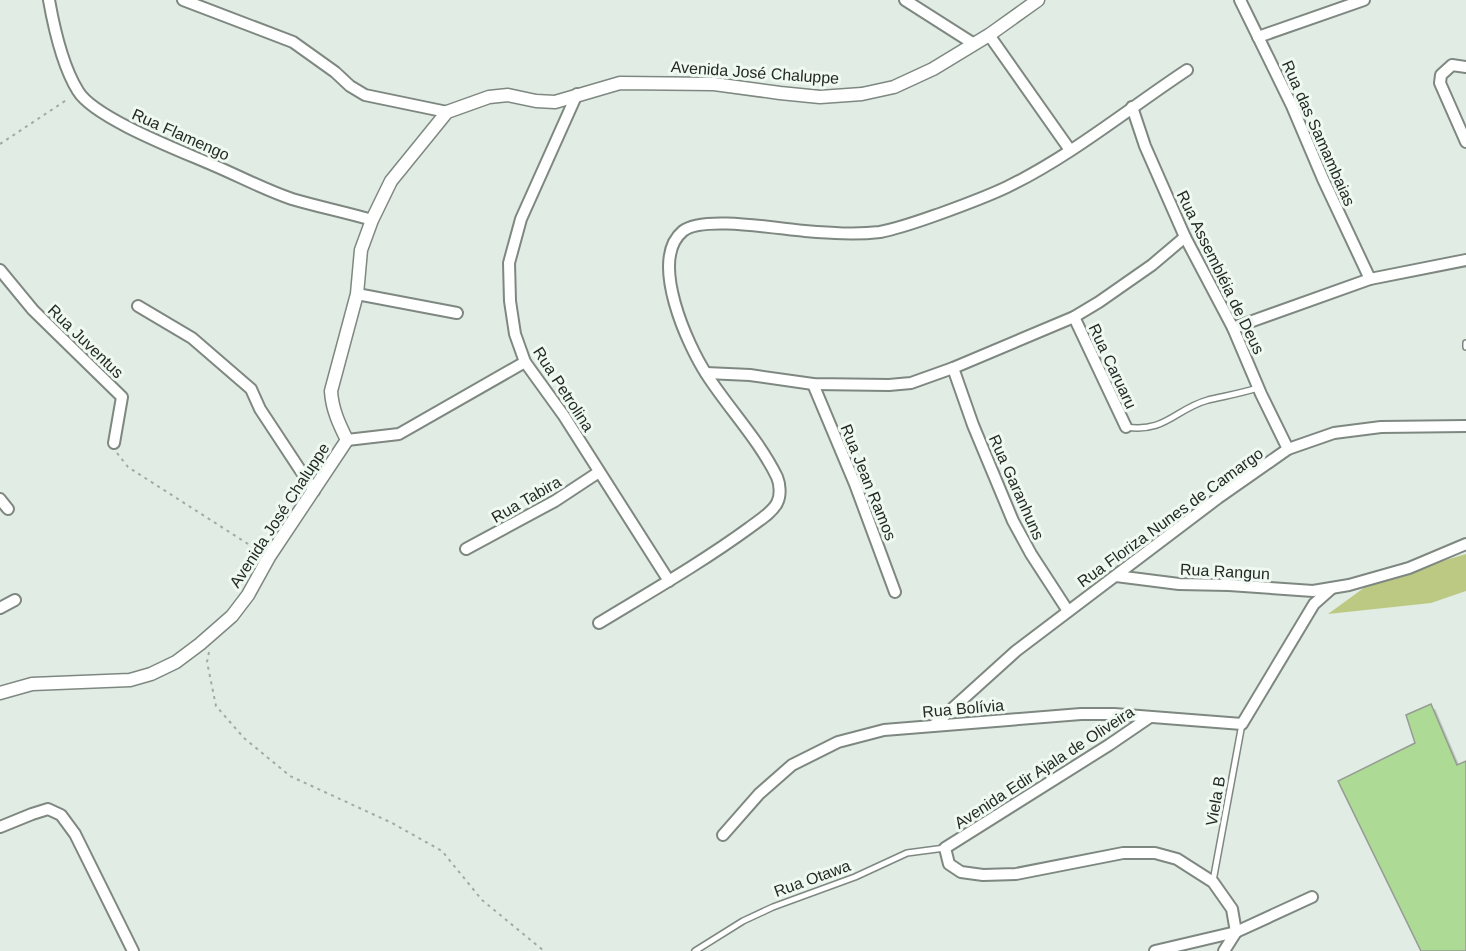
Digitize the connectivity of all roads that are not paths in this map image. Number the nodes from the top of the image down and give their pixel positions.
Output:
1 (49, 0) edge
2 (183, 0) edge
3 (906, 0) edge
4 (1038, 0) edge
5 (1240, 0) edge
6 (1365, 0) edge
7 (989, 35) junction
8 (1258, 37) junction
9 (974, 44) junction
10 (1466, 67) edge
11 (1186, 69) dead end
12 (577, 94) junction
13 (1132, 106) junction
14 (447, 112) junction
15 (1466, 142) edge
16 (1070, 150) junction
17 (372, 220) junction
18 (1185, 237) junction
19 (1466, 260) edge
20 (0, 270) edge
21 (1370, 279) junction
22 (357, 294) junction
23 (138, 306) dead end
24 (457, 313) dead end
25 (1074, 317) junction
26 (1233, 328) junction
27 (525, 362) junction
28 (953, 368) junction
29 (706, 373) junction
30 (813, 384) junction
31 (1258, 388) junction
32 (1466, 426) edge
33 (1126, 427) joint
34 (347, 440) junction
35 (114, 443) road end
36 (1288, 449) junction
37 (599, 472) junction
38 (314, 491) junction
39 (0, 499) edge
40 (8, 509) dead end
41 (1466, 544) edge
42 (466, 549) dead end
43 (1116, 576) junction
44 (669, 581) junction
45 (1332, 588) junction
46 (895, 592) dead end
47 (15, 600) dead end
48 (0, 608) edge
49 (1068, 611) junction
50 (599, 623) dead end
51 (0, 693) edge
52 (1150, 717) junction
53 (1242, 724) junction
54 (933, 726) junction
55 (0, 827) edge
56 (723, 836) dead end
57 (945, 848) junction
58 (1213, 882) junction
59 (1312, 897) dead end
60 (1236, 932) junction
61 (133, 951) edge
62 (695, 951) edge
63 (1155, 951) edge
64 (1224, 951) edge

1 - 17 street, Rua Flamengo
2 - 14 street
3 - 9 street
4 - 7 street, Avenida José Chaluppe
5 - 8 street, Rua das Samambaias
6 - 8 street
7 - 9 street, Avenida José Chaluppe
7 - 16 street
8 - 21 street, Rua das Samambaias
9 - 12 street, Avenida José Chaluppe
10 - 15 street
11 - 13 street
12 - 14 street, Avenida José Chaluppe
12 - 27 street, Rua Petrolina
13 - 16 street
13 - 18 street, Rua Assembléia de Deus
14 - 17 street, Avenida José Chaluppe
16 - 29 street
17 - 22 street, Avenida José Chaluppe
18 - 25 street
18 - 26 street, Rua Assembléia de Deus
19 - 21 street
20 - 35 street, Rua Juventus
21 - 26 street
22 - 24 street
22 - 34 street, Avenida José Chaluppe
23 - 38 street
25 - 28 street
25 - 33 street, Rua Caruaru
26 - 31 street, Rua Assembléia de Deus
27 - 34 street
27 - 37 street, Rua Petrolina
28 - 30 street
28 - 49 street, Rua Garanhuns
29 - 30 street
29 - 44 street
30 - 46 street, Rua Jean Ramos
31 - 33 lane
31 - 36 street, Rua Assembléia de Deus
32 - 36 street, Rua Floriza Nunes de Camargo
34 - 38 street, Avenida José Chaluppe
36 - 43 street, Rua Floriza Nunes de Camargo
37 - 42 street, Rua Tabira
37 - 44 street, Rua Petrolina
38 - 51 street, Avenida José Chaluppe
39 - 40 street
41 - 45 street
43 - 45 street, Rua Rangun
43 - 49 street, Rua Floriza Nunes de Camargo
44 - 50 street
45 - 53 street
47 - 48 street
49 - 54 street, Rua Floriza Nunes de Camargo
52 - 53 street, Rua Bolívia
52 - 54 street, Rua Bolívia
52 - 57 street, Avenida Edir Ajala de Oliveira
53 - 58 lane, Viela B
54 - 56 street, Rua Bolívia
55 - 61 street
57 - 58 street, Avenida Edir Ajala de Oliveira
57 - 62 lane, Rua Otawa
58 - 60 street, Avenida Edir Ajala de Oliveira
59 - 60 street
60 - 63 street
60 - 64 street

